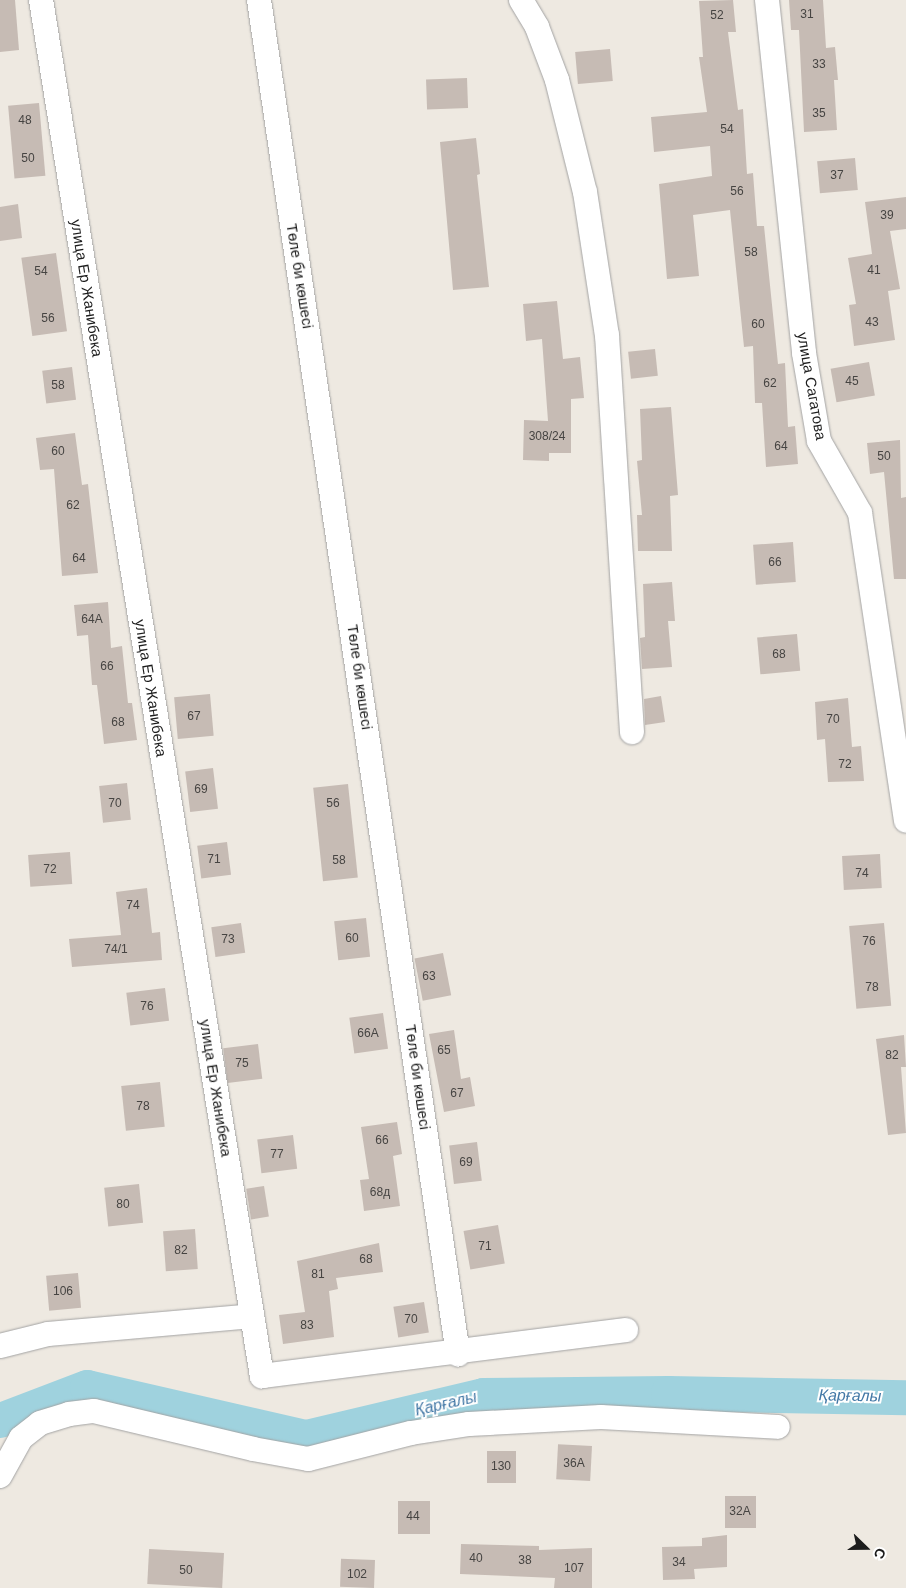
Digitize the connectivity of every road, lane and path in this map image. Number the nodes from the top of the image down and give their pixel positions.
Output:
1 (41, 0) edge
2 (259, 0) edge
3 (521, 0) edge
4 (767, 0) edge
5 (632, 732) dead end
6 (904, 793) edge
7 (906, 820) edge
8 (252, 1316) junction
9 (626, 1330) dead end
10 (0, 1346) edge
11 (458, 1354) junction
12 (778, 1427) dead end
13 (0, 1476) edge

1 - 8 street, улица Ер Жанибека
2 - 11 street, Төле би көшесі
3 - 5 street
4 - 6 street, улица Сагатова
6 - 7 street, улица Сагатова
8 - 10 street
8 - 11 street, улица Ер Жанибека
9 - 11 street
12 - 13 street

